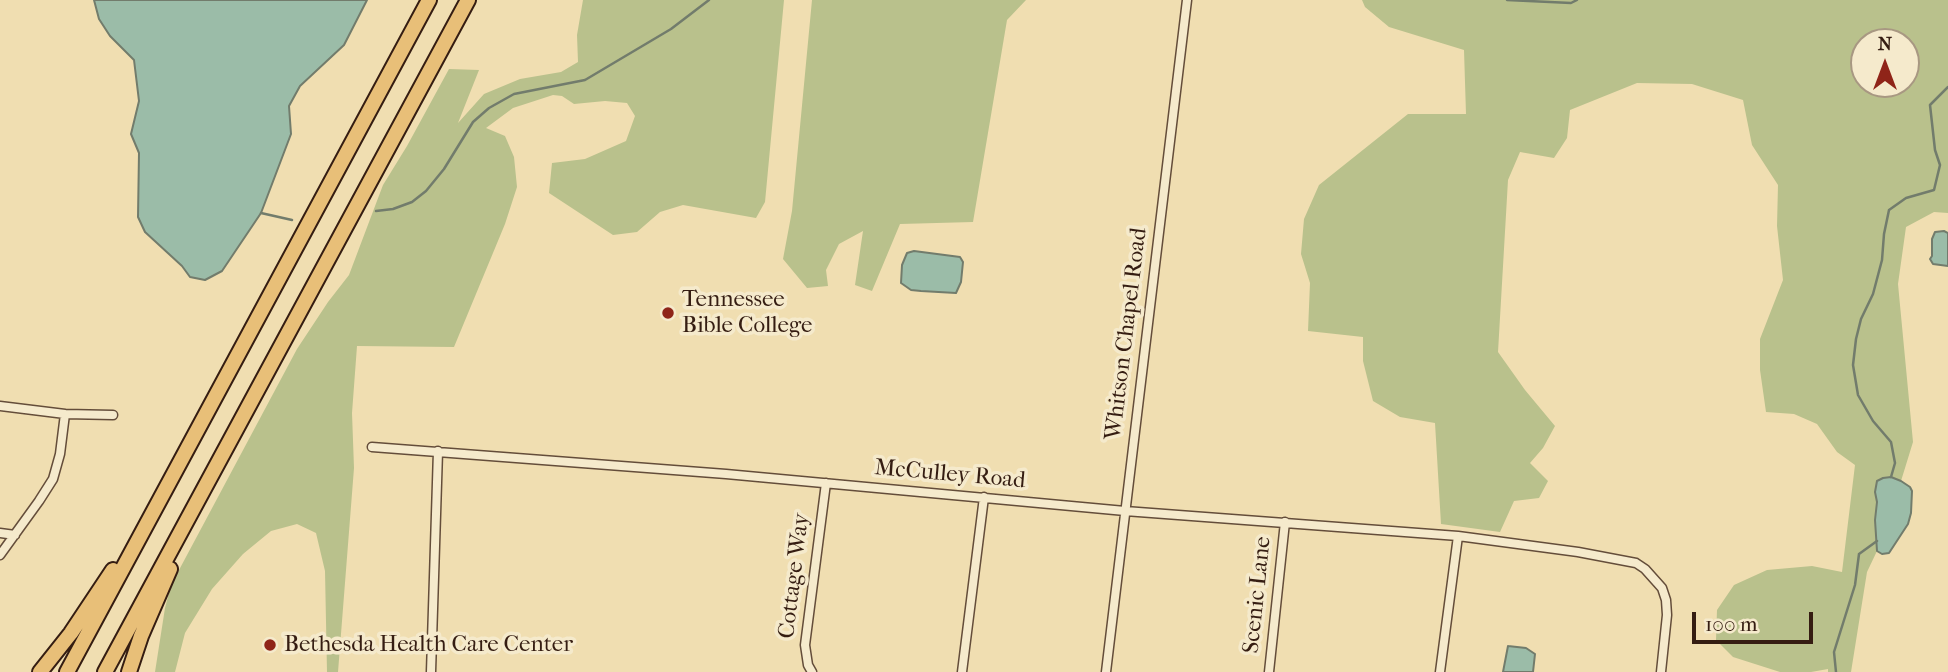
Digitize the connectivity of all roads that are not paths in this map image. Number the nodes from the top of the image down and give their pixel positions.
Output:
1 (429, 0) edge
2 (468, 0) edge
3 (1187, 0) edge
4 (0, 406) edge
5 (65, 414) junction
6 (113, 415) dead end
7 (372, 447) dead end
8 (438, 451) junction
9 (208, 482) junction
10 (825, 483) junction
11 (984, 497) junction
12 (160, 499) junction
13 (1125, 511) junction
14 (1285, 522) junction
15 (0, 533) edge
16 (15, 535) junction
17 (1458, 536) junction
18 (0, 555) edge
19 (40, 672) edge
20 (67, 672) edge
21 (105, 672) edge
22 (129, 672) edge
23 (431, 672) edge
24 (812, 672) edge
25 (962, 672) edge
26 (1106, 672) edge
27 (1269, 672) edge
28 (1440, 672) edge
29 (1661, 672) edge

1 - 12 highway
2 - 9 highway
3 - 13 street, Whitson Chapel Road
4 - 5 street
5 - 6 street
5 - 16 street
7 - 8 street, McCulley Road
8 - 10 street, McCulley Road
8 - 23 street
9 - 21 highway
9 - 22 highway
10 - 11 street, McCulley Road
10 - 24 street, Cottage Way
11 - 13 street, McCulley Road
11 - 25 street
12 - 19 highway
12 - 20 highway
13 - 14 street, McCulley Road
13 - 26 street, Whitson Chapel Road
14 - 17 street, McCulley Road
14 - 27 street, Scenic Lane
15 - 16 street
16 - 18 street
17 - 28 street
17 - 29 street, McCulley Road

